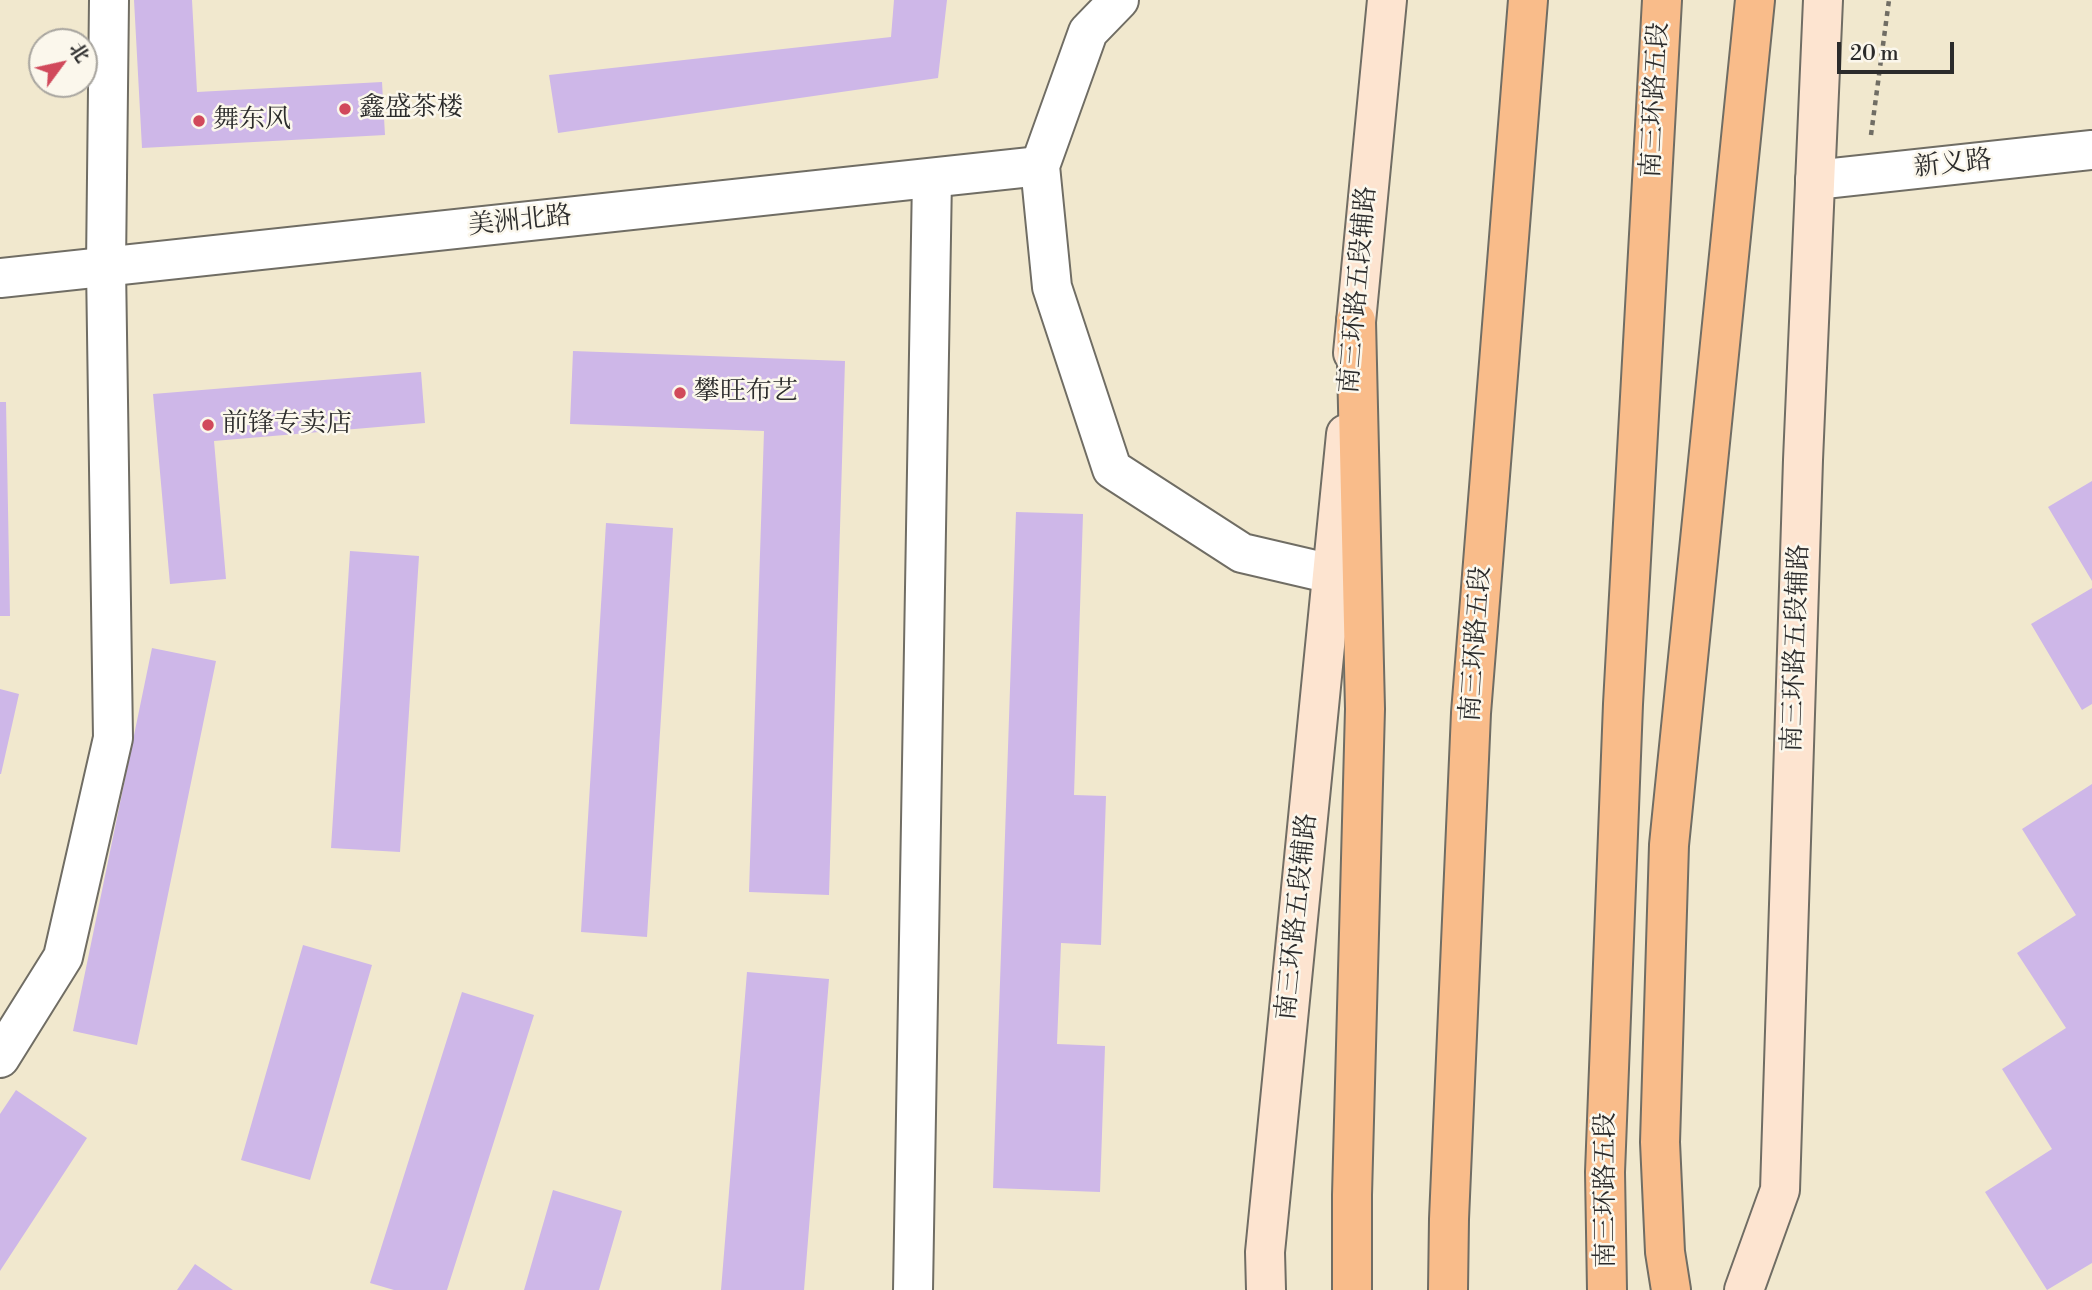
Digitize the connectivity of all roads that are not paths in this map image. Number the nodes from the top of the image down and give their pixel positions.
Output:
1 (109, 0) edge
2 (1119, 0) edge
3 (1387, 0) edge
4 (1528, 0) edge
5 (1662, 0) edge
6 (1755, 0) edge
7 (1824, 0) edge
8 (2092, 150) edge
9 (1040, 166) junction
10 (932, 178) junction
11 (1815, 180) junction
12 (106, 266) junction
13 (0, 278) edge
14 (1356, 321) junction
15 (1332, 574) junction
16 (0, 1058) edge
17 (913, 1290) edge
18 (1266, 1290) edge
19 (1352, 1290) edge
20 (1448, 1290) edge
21 (1607, 1290) edge
22 (1671, 1290) edge
23 (1744, 1290) edge

1 - 12 street
2 - 9 street
3 - 14 main road, 南三环路五段辅路
4 - 20 highway, 南三环路五段
5 - 21 highway, 南三环路五段
6 - 22 highway
7 - 11 main road, 南三环路五段辅路
8 - 11 street, 新义路
9 - 10 street, 美洲北路
9 - 15 street
10 - 12 street, 美洲北路
10 - 17 street
11 - 23 main road, 南三环路五段辅路
12 - 13 street, 美洲北路
12 - 16 street
14 - 15 main road, 南三环路五段辅路
14 - 19 highway
15 - 18 main road, 南三环路五段辅路

